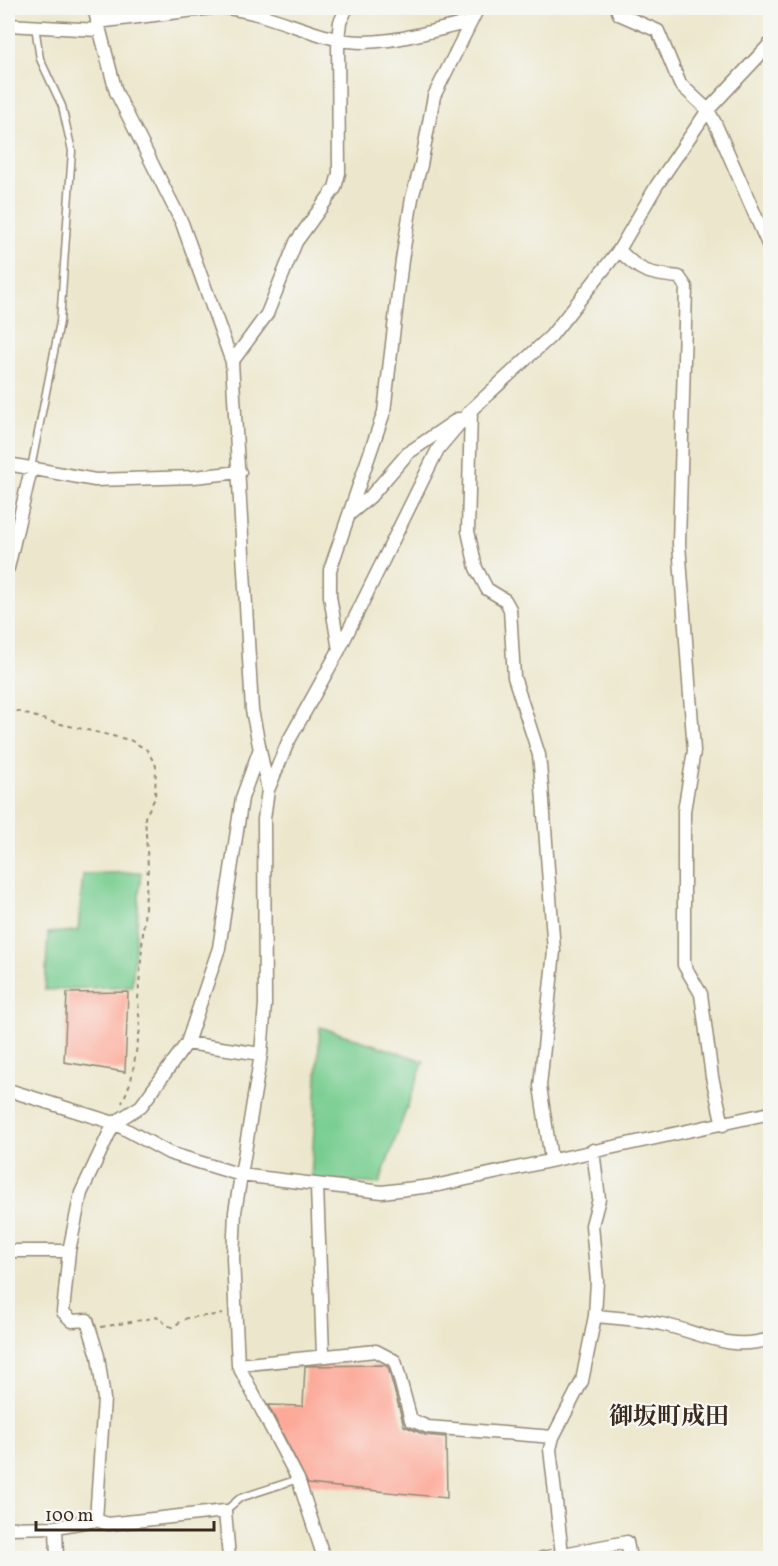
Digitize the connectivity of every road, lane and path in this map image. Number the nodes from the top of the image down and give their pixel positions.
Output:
1 (94, 8) edge
2 (212, 8) edge
3 (226, 8) edge
4 (347, 8) edge
5 (478, 8) edge
6 (617, 8) edge
7 (471, 22) junction
8 (35, 25) junction
9 (8, 26) edge
10 (97, 26) junction
11 (338, 39) junction
12 (771, 44) edge
13 (708, 110) junction
14 (771, 249) edge
15 (619, 250) junction
16 (232, 363) junction
17 (471, 410) junction
18 (8, 464) edge
19 (31, 469) junction
20 (240, 472) junction
21 (351, 513) junction
22 (8, 568) edge
23 (339, 650) junction
24 (8, 708) edge
25 (260, 749) junction
26 (268, 790) junction
27 (187, 1043) junction
28 (261, 1054) junction
29 (8, 1090) edge
30 (771, 1113) edge
31 (114, 1123) junction
32 (723, 1125) junction
33 (593, 1150) junction
34 (551, 1159) junction
35 (241, 1175) junction
36 (317, 1186) junction
37 (8, 1251) edge
38 (69, 1251) junction
39 (235, 1312) junction
40 (595, 1316) junction
41 (90, 1329) junction
42 (771, 1339) edge
43 (323, 1355) junction
44 (238, 1365) junction
45 (553, 1437) junction
46 (298, 1479) junction
47 (225, 1511) junction
48 (96, 1520) junction
49 (56, 1527) junction
50 (8, 1528) edge
51 (562, 1554) junction
52 (57, 1558) edge
53 (229, 1558) edge
54 (324, 1558) edge
55 (542, 1558) edge
56 (630, 1558) edge

1 - 10 street
2 - 10 street
3 - 11 street
4 - 11 street
5 - 7 street
6 - 13 street
7 - 11 street
7 - 21 street
8 - 9 street
8 - 10 street
8 - 19 lane
10 - 16 street
11 - 16 street
12 - 13 street
13 - 14 street
13 - 15 street
15 - 17 street
15 - 32 street
16 - 20 street
17 - 21 street
17 - 23 street
17 - 34 street
18 - 19 street
19 - 20 street
19 - 22 street
20 - 25 street
21 - 23 street
23 - 26 street
24 - 31 path
25 - 26 street
25 - 27 street
26 - 28 street
27 - 28 street
27 - 31 street
28 - 35 street
29 - 31 street
30 - 32 street
31 - 35 street
31 - 38 street
32 - 33 street
33 - 34 street
33 - 40 street
34 - 36 street
35 - 36 street
35 - 39 street
36 - 43 street
37 - 38 street
38 - 41 street
39 - 41 path
39 - 44 street
40 - 42 street
40 - 45 street
41 - 48 street
43 - 44 street
43 - 45 street
44 - 46 street
45 - 51 street
46 - 47 lane
46 - 54 street
47 - 48 street
47 - 53 street
48 - 49 street
49 - 50 street
49 - 52 street
51 - 55 street
51 - 56 street

